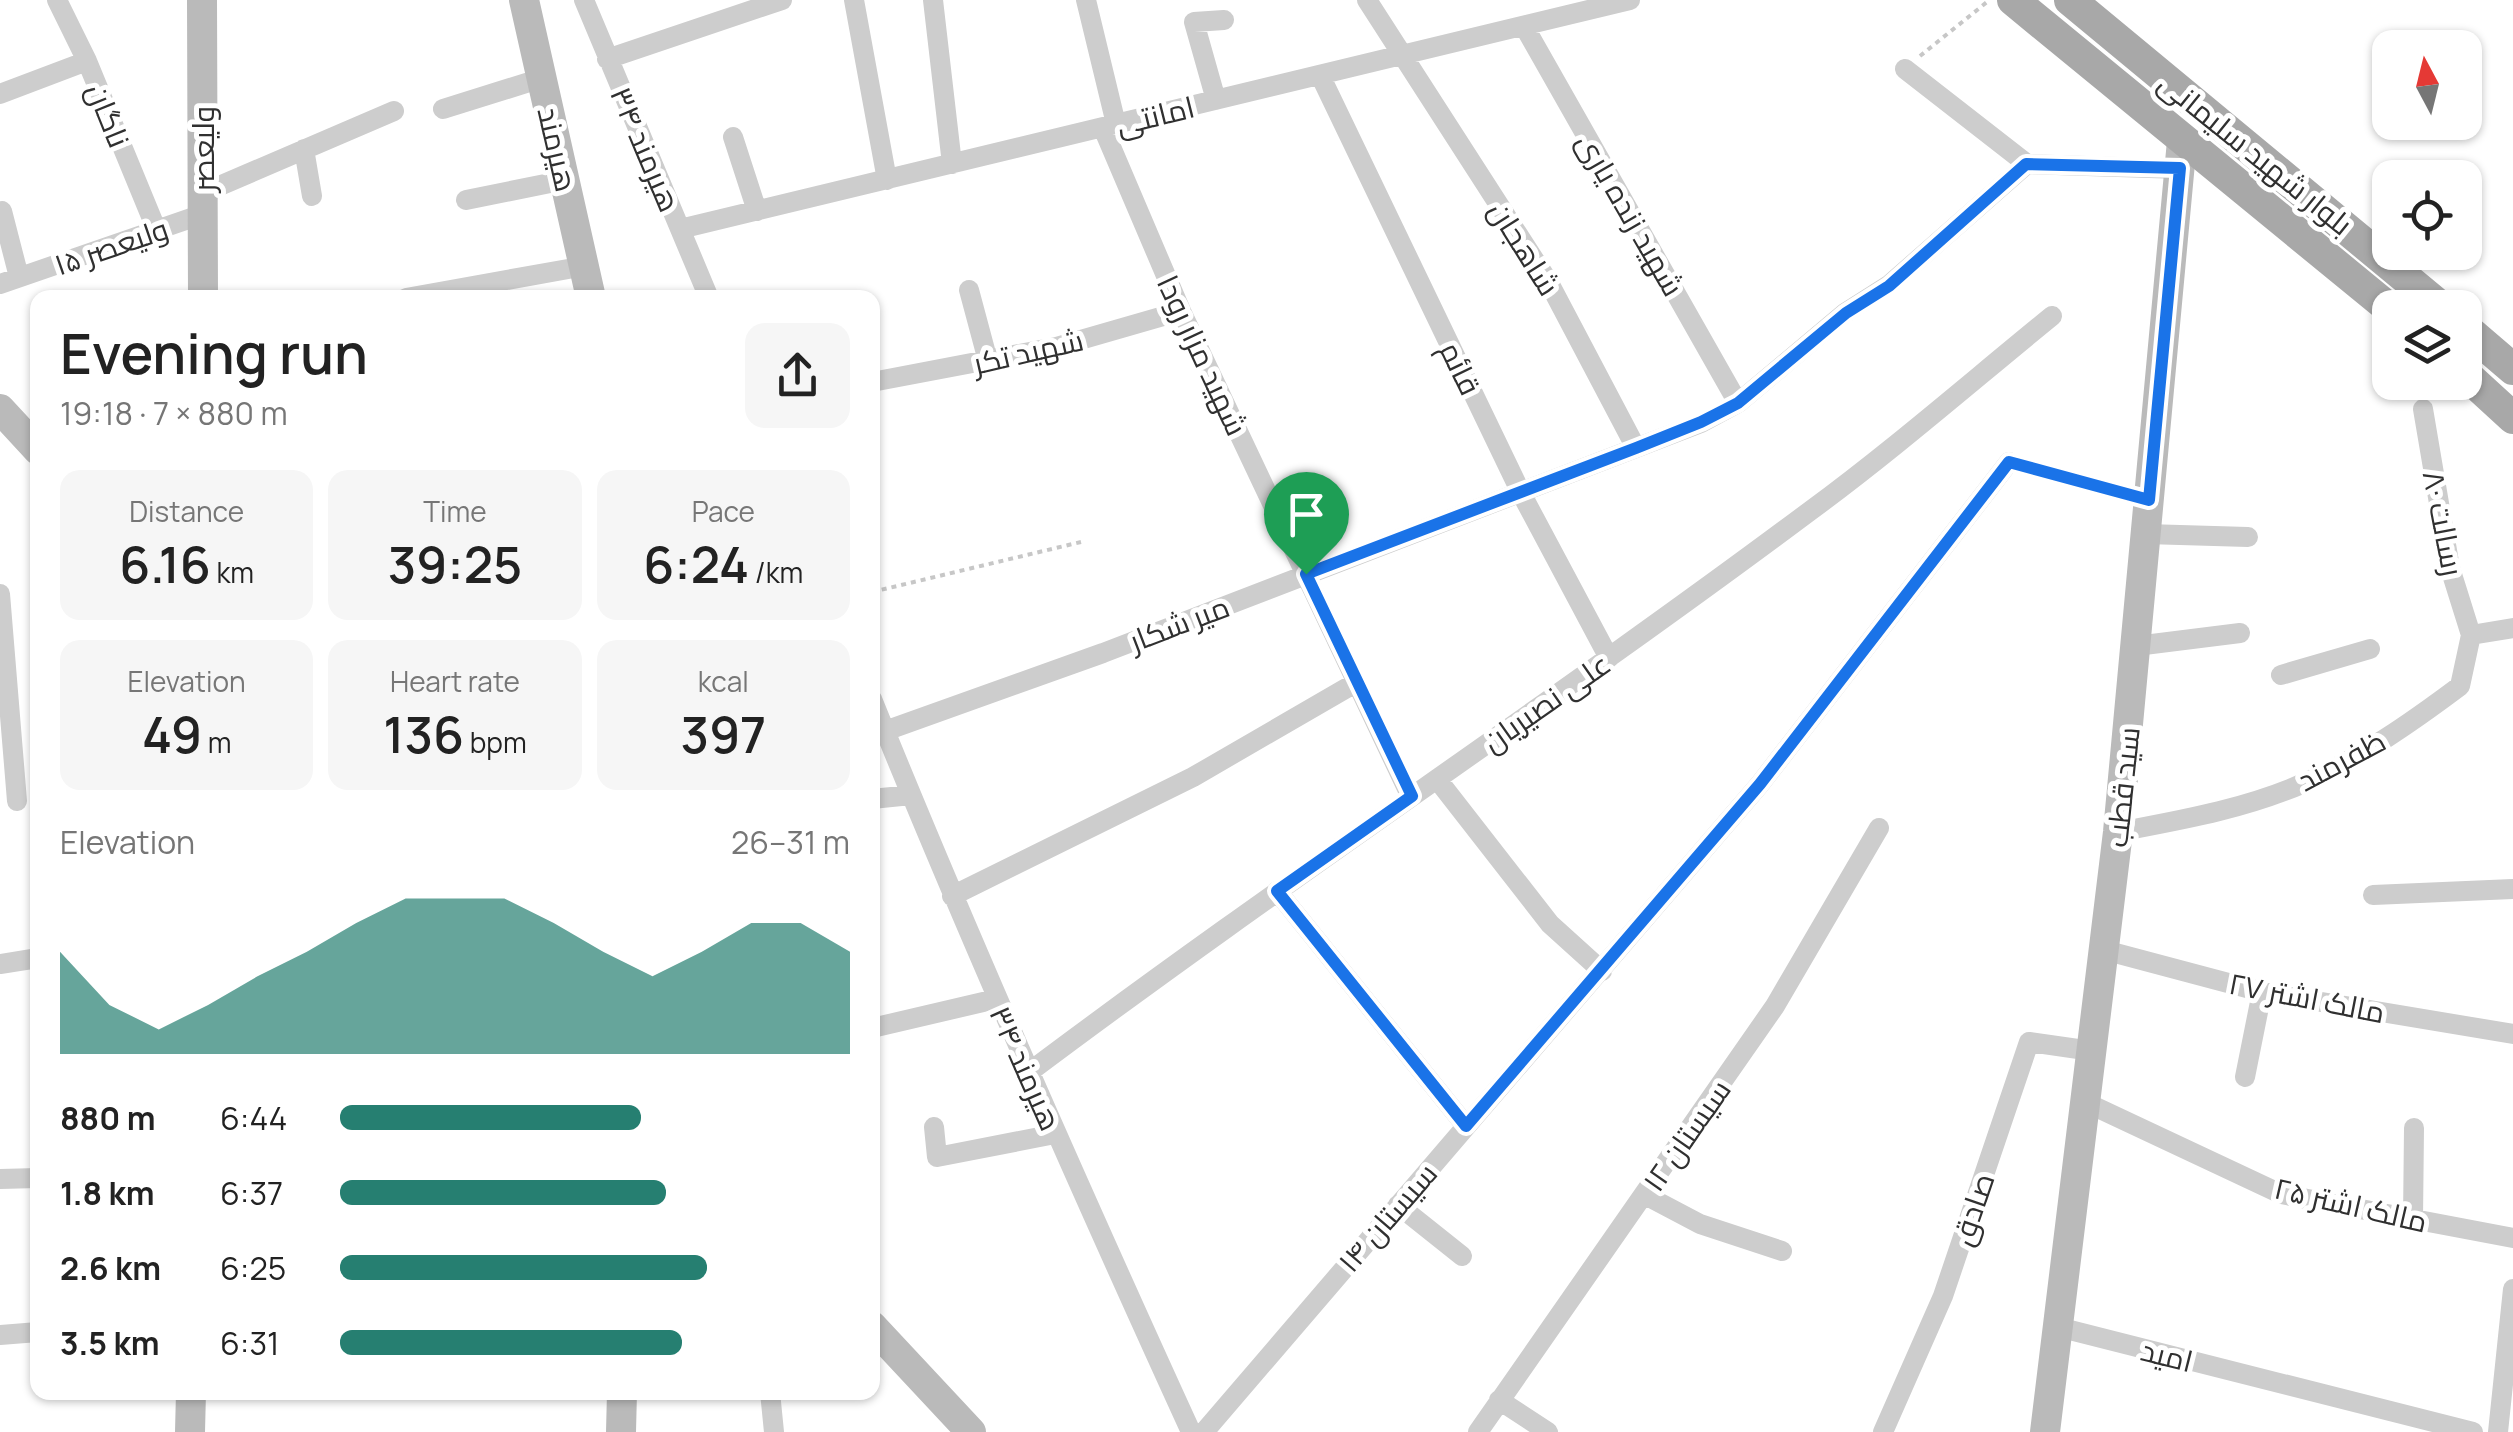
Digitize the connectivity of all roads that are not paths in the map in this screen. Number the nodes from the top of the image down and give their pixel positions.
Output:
1 (56, 0) edge
2 (202, 0) edge
3 (524, 0) edge
4 (584, 0) edge
5 (782, 0) edge
6 (854, 0) edge
7 (934, 0) edge
8 (1086, 0) edge
9 (1367, 0) edge
10 (1630, 0) edge
11 (2013, 0) edge
12 (2070, 0) edge
13 (1224, 20) dead end
14 (1524, 26) junction
15 (1402, 56) junction
16 (607, 59) junction
17 (87, 61) junction
18 (1905, 68) road end
19 (1320, 75) junction
20 (542, 78) junction
21 (0, 94) edge
22 (1216, 100) junction
23 (443, 109) dead end
24 (394, 111) dead end
25 (1109, 126) junction
26 (733, 137) dead end
27 (304, 149) junction
28 (2181, 154) junction
29 (952, 164) junction
30 (2026, 164) junction
31 (565, 180) junction
32 (887, 180) junction
33 (312, 196) dead end
34 (466, 200) dead end
35 (203, 204) junction
36 (2, 211) edge
37 (757, 211) junction
38 (680, 229) junction
39 (157, 231) junction
40 (585, 266) junction
41 (10, 280) edge
42 (203, 290) edge
43 (451, 290) edge
44 (590, 290) edge
45 (706, 290) edge
46 (969, 290) dead end
47 (2420, 290) edge
48 (2372, 295) edge
49 (1181, 310) junction
50 (2052, 316) dead end
51 (2482, 343) edge
52 (988, 361) junction
53 (2513, 369) edge
54 (880, 381) edge
55 (2482, 390) edge
56 (1738, 403) junction
57 (0, 409) edge
58 (2423, 409) dead end
59 (2513, 418) edge
60 (30, 441) edge
61 (1636, 448) junction
62 (2009, 462) road end
63 (1521, 493) junction
64 (2146, 534) junction
65 (2248, 537) dead end
66 (1306, 574) junction
67 (0, 594) edge
68 (2513, 628) edge
69 (2240, 633) dead end
70 (2471, 635) junction
71 (2136, 646) junction
72 (2370, 649) dead end
73 (1610, 658) junction
74 (2281, 675) dead end
75 (1357, 682) junction
76 (880, 719) edge
77 (885, 731) junction
78 (1437, 779) junction
79 (911, 796) junction
80 (1412, 796) junction
81 (880, 799) edge
82 (17, 802) dead end
83 (1878, 828) dead end
84 (2118, 832) junction
85 (2513, 889) edge
86 (1277, 891) junction
87 (2373, 895) dead end
88 (952, 896) junction
89 (2104, 950) junction
90 (30, 959) edge
91 (0, 964) edge
92 (1602, 971) junction
93 (2262, 992) junction
94 (996, 999) junction
95 (880, 1026) edge
96 (2513, 1034) edge
97 (2092, 1051) junction
98 (1028, 1073) junction
99 (2245, 1077) dead end
100 (2085, 1102) junction
101 (1466, 1126) junction
102 (934, 1127) dead end
103 (2414, 1128) dead end
104 (1055, 1134) junction
105 (30, 1178) edge
106 (0, 1179) edge
107 (1645, 1195) junction
108 (1398, 1205) junction
109 (2413, 1219) junction
110 (2513, 1238) edge
111 (1782, 1251) dead end
112 (1462, 1256) dead end
113 (2513, 1289) edge
114 (2058, 1327) junction
115 (30, 1333) edge
116 (0, 1335) edge
117 (880, 1335) edge
118 (191, 1400) edge
119 (622, 1400) edge
120 (771, 1400) edge
121 (1500, 1400) junction
122 (190, 1432) edge
123 (621, 1432) edge
124 (774, 1432) edge
125 (971, 1432) edge
126 (1191, 1432) edge
127 (1204, 1432) edge
128 (1478, 1432) edge
129 (1548, 1432) edge
130 (1883, 1432) edge
131 (2045, 1432) edge
132 (2473, 1432) edge
133 (2498, 1432) edge

1 - 17 street, ناگان
2 - 35 street, ولیعصر
3 - 20 street, هیرمند
4 - 16 street, هیرمند ۳۴
5 - 16 street
6 - 32 street
7 - 29 street
8 - 25 street, شهید مزار رودا
9 - 15 street, شاهجان
10 - 14 street, امانتی
11 - 28 main road, بلوار شهید سلیمانی
12 - 47 main road, بلوار شهید سلیمانی
13 - 22 street
14 - 15 street, امانتی
14 - 56 street, شهید زنده یاری
15 - 19 street, امانتی
15 - 61 street, شاهجان
16 - 38 street, هیرمند ۳۴
17 - 21 street
17 - 39 street, ناگان
18 - 30 street
19 - 22 street, امانتی
19 - 63 street, قائم
20 - 23 street
20 - 31 street, هیرمند
22 - 25 street, امانتی
24 - 27 street, ولیعصر ۱۵
25 - 29 street, امانتی
25 - 49 street, شهید مزار رودا
26 - 37 street
27 - 33 street
27 - 35 street, ولیعصر ۱۵
28 - 30 street
28 - 48 main road, بلوار شهید سلیمانی
28 - 64 street, سید قطب
29 - 32 street, امانتی
30 - 56 street, میر شکار
31 - 34 street
31 - 40 street, هیرمند
32 - 37 street, امانتی
35 - 39 street, ولیعصر ۱۵
35 - 42 street, ولیعصر
36 - 41 street
37 - 38 street, امانتی
38 - 45 street, هیرمند ۳۴
39 - 41 street, ولیعصر ۱۵
40 - 43 street
40 - 44 street, هیرمند
46 - 52 street
49 - 52 street, شهید تکر
49 - 66 street, شهید مزار رودا
50 - 73 street, علی نصیریان
51 - 53 main road
52 - 54 street, شهید تکر
55 - 59 main road
56 - 61 street, میر شکار
57 - 60 street
58 - 70 street, رسالت ۸۰
61 - 63 street, میر شکار
62 - 92 street, سیستان ۱۴
63 - 66 street, میر شکار
63 - 73 street, قائم
64 - 65 street
64 - 71 street, سید قطب
66 - 75 street, شهید مزار رودا
66 - 77 street, میر شکار
67 - 82 street
68 - 70 street
69 - 71 street
70 - 84 street, ظفرمند
71 - 84 street, سید قطب
72 - 74 street
73 - 78 street, علی نصیریان
75 - 80 street, شهید مزار رودا
75 - 88 street
76 - 77 street, هیرمند ۳۴
77 - 79 street, هیرمند ۳۴
78 - 80 street, علی نصیریان
78 - 92 street
79 - 81 street
79 - 88 street, هیرمند ۳۴
80 - 86 street, علی نصیریان
83 - 107 street, سیستان ۱۲
84 - 89 street, سید قطب
85 - 87 street
86 - 98 street, علی نصیریان
86 - 101 street
88 - 94 street, هیرمند ۳۴
89 - 93 street, مالک اشتر ۲۷
89 - 97 street, سید قطب
90 - 91 street
92 - 101 street, سیستان ۱۴
93 - 96 street, مالک اشتر ۲۷
93 - 99 street
94 - 95 street
94 - 98 street, هیرمند ۳۴
97 - 100 street, سید قطب
97 - 130 street, صادق
98 - 104 street, هیرمند ۳۴
100 - 109 street, مالک اشتر ۲۵
100 - 114 street, سید قطب
101 - 108 street, سیستان ۱۴
102 - 104 street
103 - 109 street
104 - 126 street, هیرمند ۳۴
105 - 106 street
107 - 111 street
107 - 121 street, سیستان ۱۲
108 - 112 street
108 - 127 street, سیستان ۱۴
109 - 110 street, مالک اشتر ۲۵
113 - 133 street
114 - 131 street, سید قطب
114 - 132 street, امید
115 - 116 street
117 - 125 street
118 - 122 street
119 - 123 street
120 - 124 street
121 - 128 street, سیستان ۱۲
121 - 129 street

